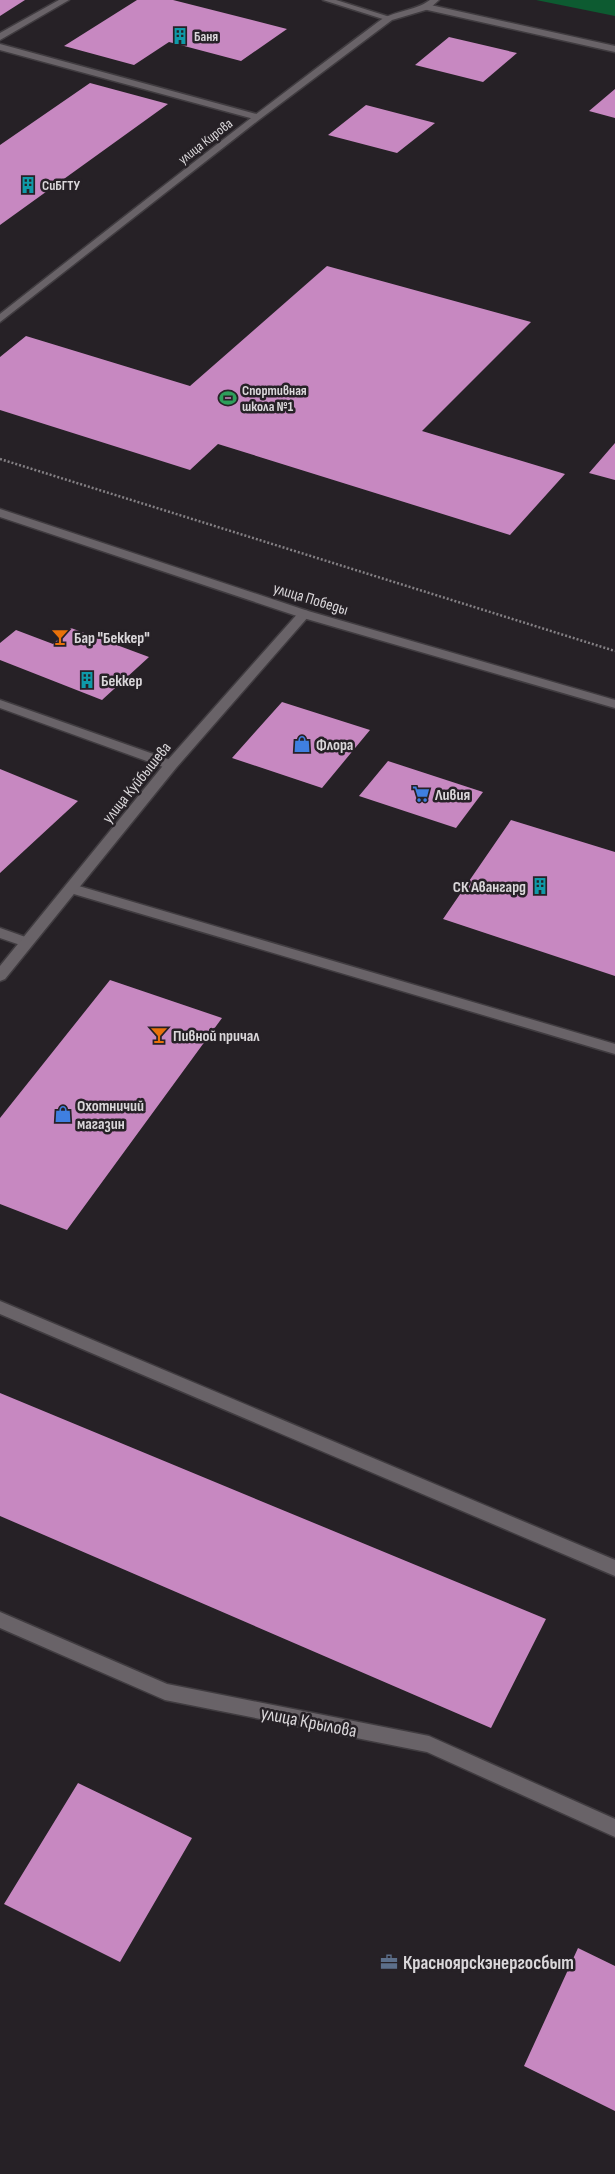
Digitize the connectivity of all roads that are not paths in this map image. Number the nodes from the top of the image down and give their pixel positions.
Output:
1 (65, 0) edge
2 (327, 0) edge
3 (435, 0) edge
4 (426, 7) junction
5 (389, 18) junction
6 (0, 37) edge
7 (0, 47) edge
8 (615, 49) edge
9 (257, 117) junction
10 (0, 319) edge
11 (0, 514) edge
12 (304, 614) junction
13 (0, 704) edge
14 (615, 704) edge
15 (171, 765) junction
16 (72, 889) junction
17 (0, 933) edge
18 (26, 942) junction
19 (0, 976) edge
20 (615, 1049) edge
21 (0, 1307) edge
22 (615, 1568) edge
23 (0, 1620) edge
24 (615, 1828) edge

1 - 6 street
2 - 5 street
3 - 4 street, улица Кирова
4 - 5 street, улица Кирова
4 - 8 street
5 - 9 street, улица Кирова
7 - 9 street
9 - 10 street, улица Кирова
11 - 12 street, улица Победы
12 - 14 street, улица Победы
12 - 15 street, улица Куйбышева
13 - 15 street
15 - 16 street, улица Куйбышева
16 - 18 street, улица Куйбышева
16 - 20 street
17 - 18 street
18 - 19 street, улица Куйбышева
21 - 22 street
23 - 24 street, улица Крылова

